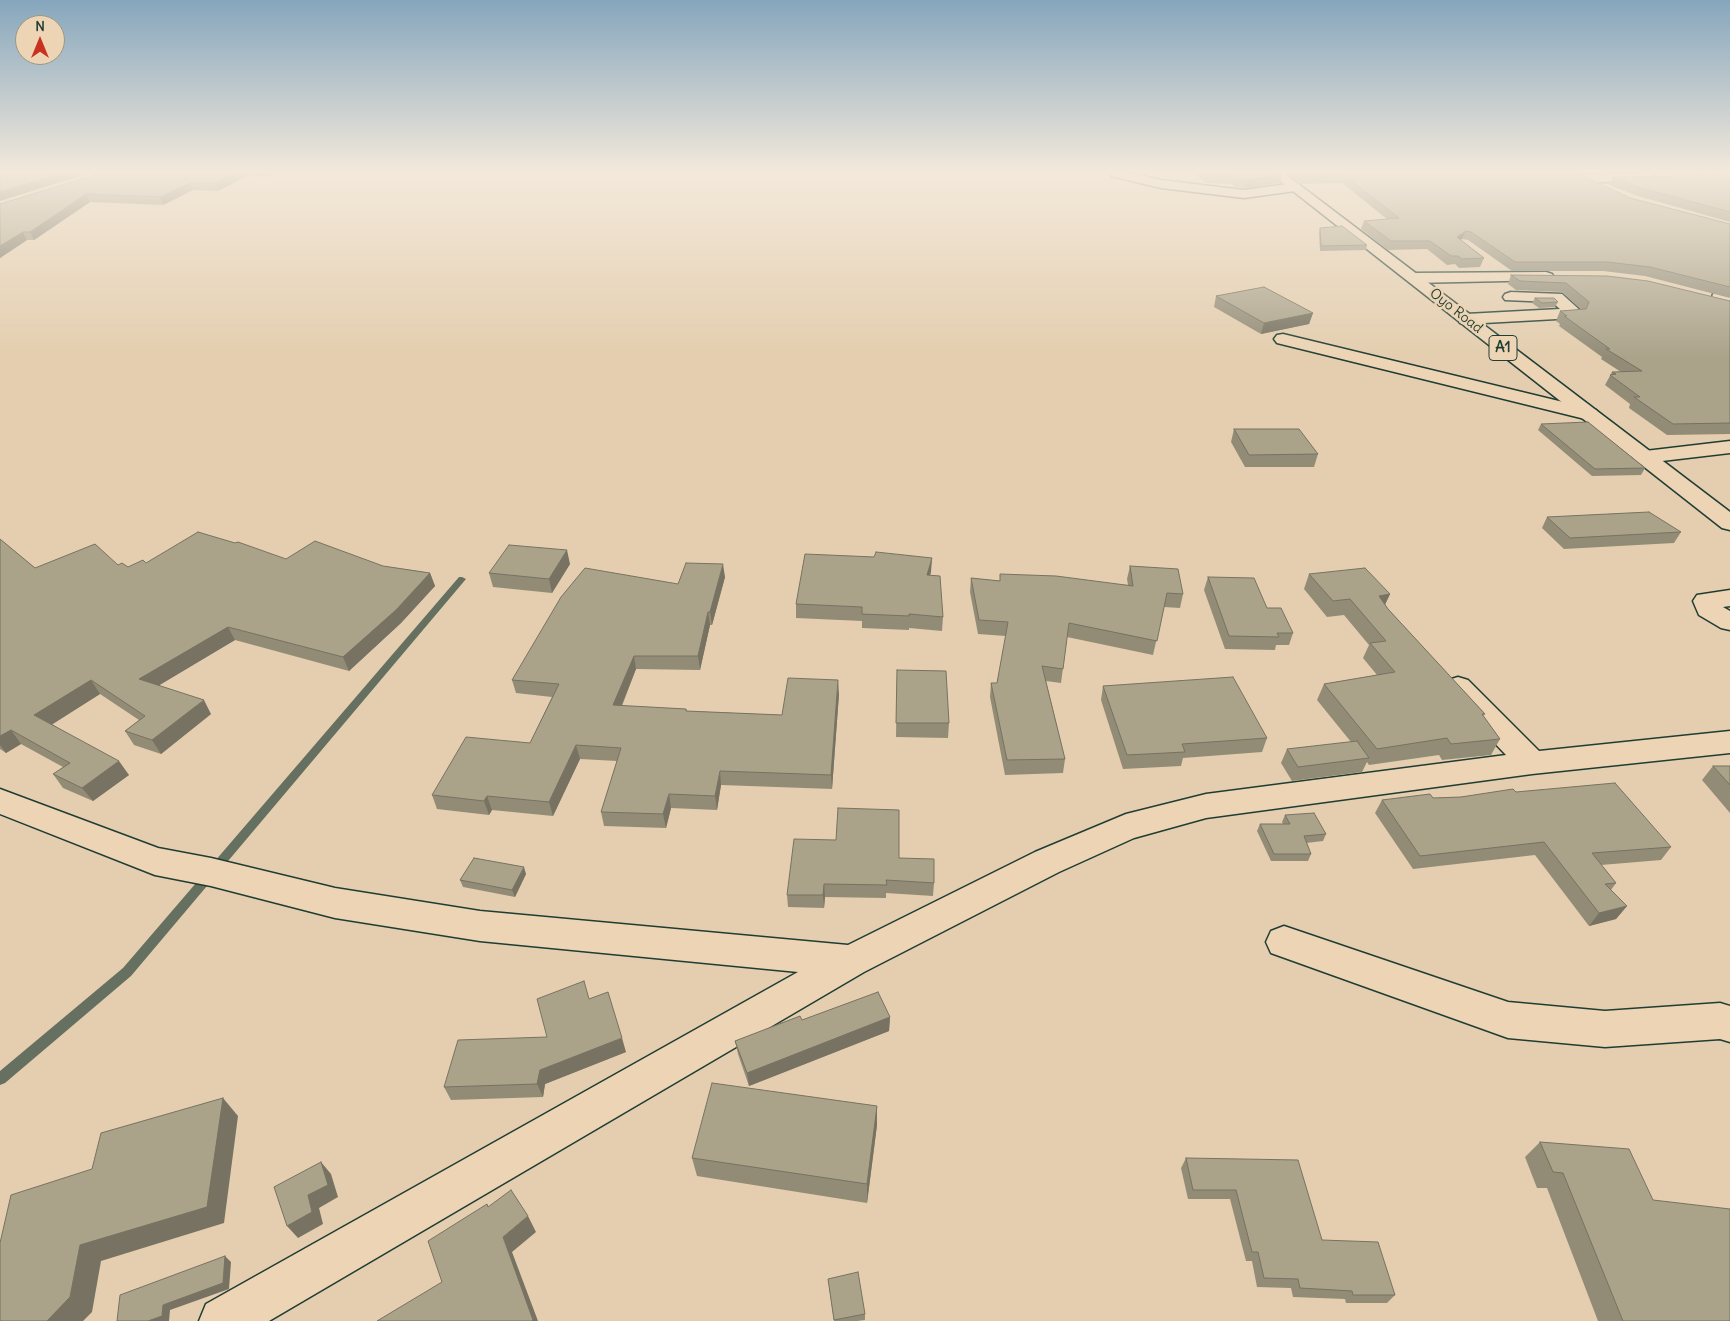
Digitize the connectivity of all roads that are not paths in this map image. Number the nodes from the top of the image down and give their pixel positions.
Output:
1 (1357, 235) edge
2 (1485, 261) dead end
3 (1564, 277) edge
4 (1413, 278) junction
5 (1507, 278) junction
6 (1513, 296) junction
7 (1437, 297) junction
8 (1462, 297) dead end
9 (1702, 297) edge
10 (1726, 300) edge
11 (1538, 315) junction
12 (1504, 317) junction
13 (1466, 319) junction
14 (1283, 339) dead end
15 (1589, 414) junction
16 (1730, 447) edge
17 (1645, 457) junction
18 (1730, 523) edge
19 (1730, 598) edge
20 (1730, 622) edge
21 (1438, 666) edge
22 (1730, 742) edge
23 (1532, 763) junction
24 (0, 801) edge
25 (1284, 942) dead end
26 (852, 961) junction
27 (1730, 1024) edge
28 (223, 1321) edge

1 - 4 main road, Oyo Road / A1
2 - 5 main road
3 - 5 main road
4 - 5 main road
4 - 7 main road, Oyo Road / A1
6 - 11 main road
6 - 11 main road
6 - 12 main road
7 - 8 main road
7 - 13 main road, Oyo Road / A1
9 - 10 main road
11 - 12 main road
12 - 13 main road
13 - 15 main road, Oyo Road / A1
14 - 15 main road
15 - 17 main road, Oyo Road / A1
16 - 17 main road
17 - 18 main road, Oyo Road / A1
19 - 20 main road
21 - 23 main road
22 - 23 main road
23 - 26 main road
24 - 26 main road
25 - 27 main road
26 - 28 main road

